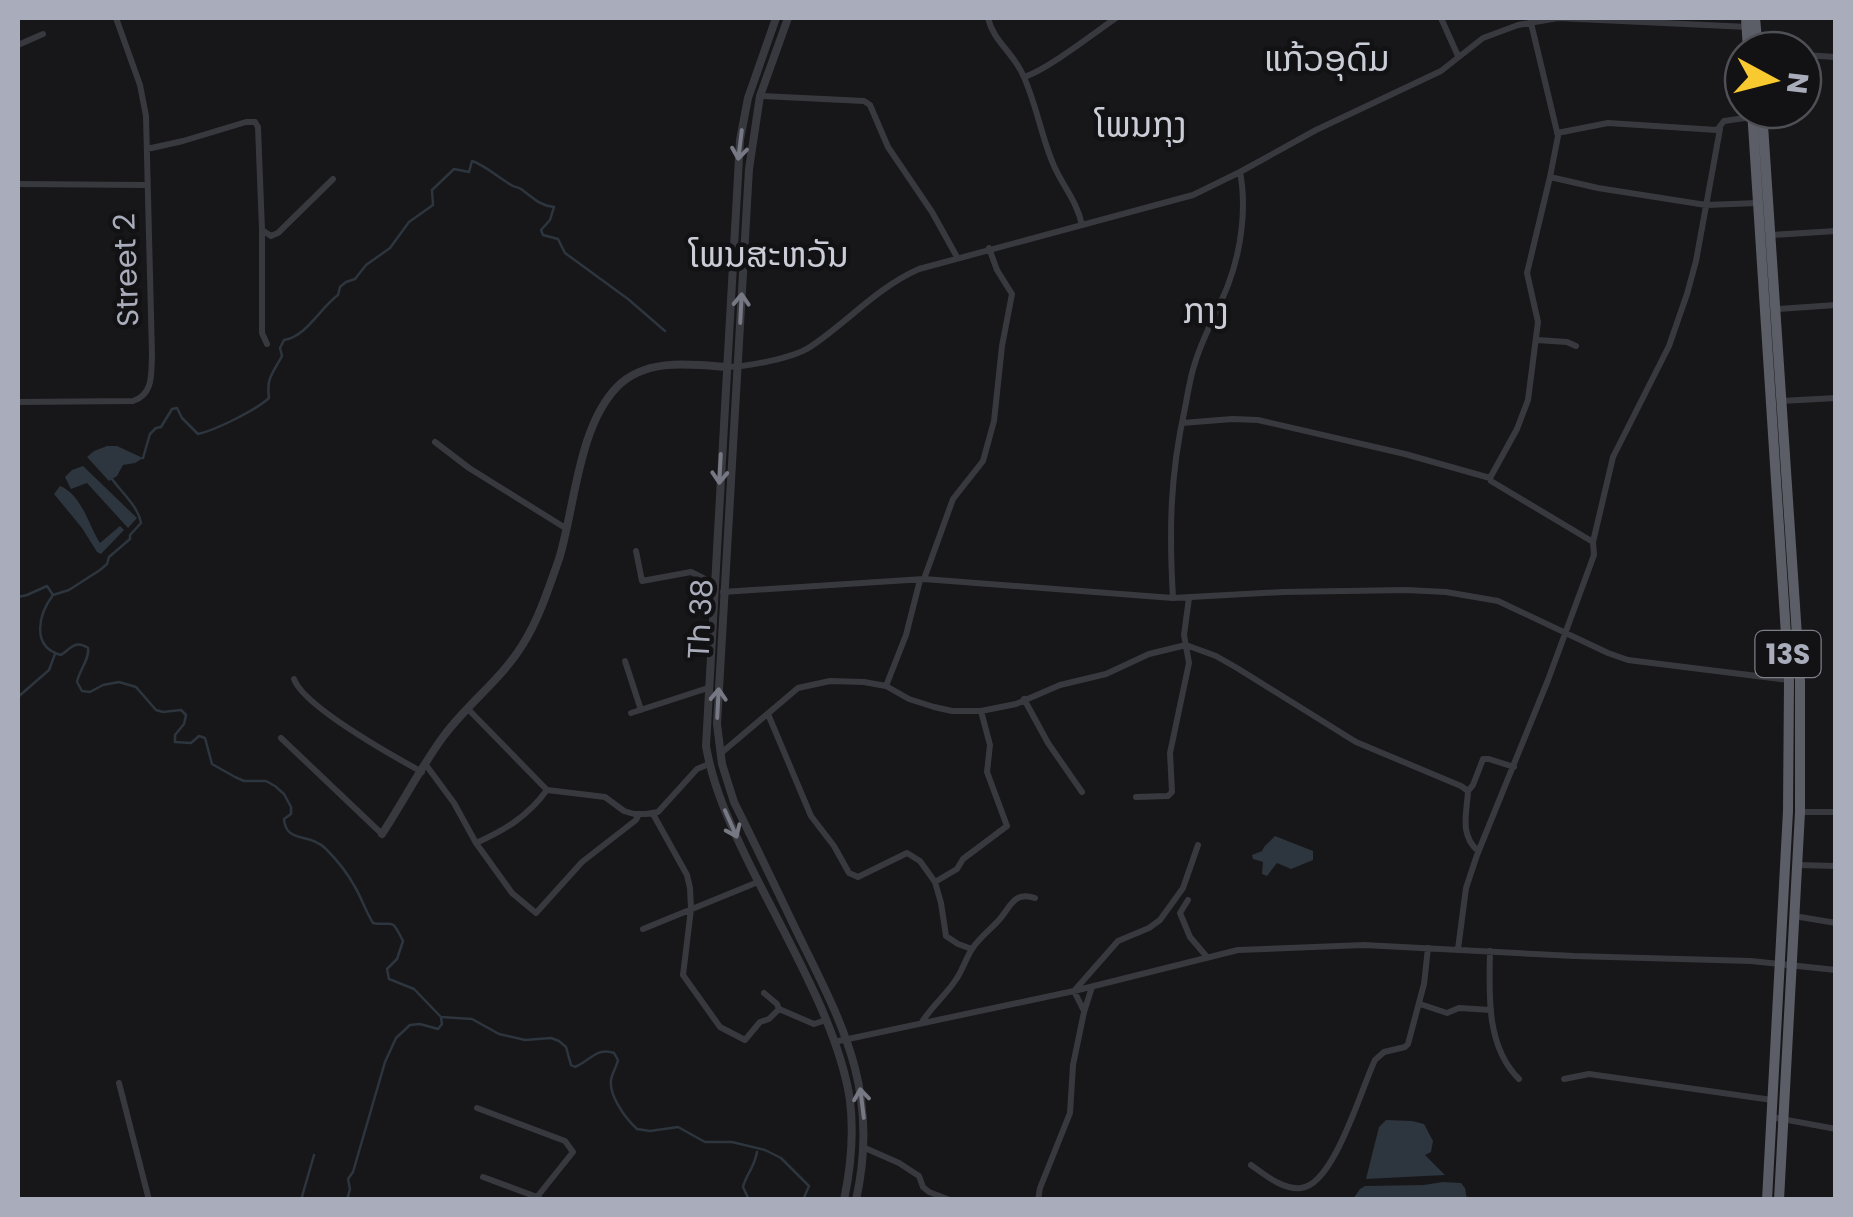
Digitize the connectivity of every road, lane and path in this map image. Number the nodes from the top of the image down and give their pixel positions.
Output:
1 (116, 18) edge
2 (776, 18) edge
3 (788, 18) edge
4 (988, 18) edge
5 (1116, 18) edge
6 (1440, 18) edge
7 (1530, 22) junction
8 (1751, 22) edge
9 (43, 34) dead end
10 (18, 45) edge
11 (1458, 56) junction
12 (1024, 76) junction
13 (760, 96) junction
14 (745, 111) junction
15 (756, 113) junction
16 (1723, 124) edge
17 (1720, 128) junction
18 (1757, 130) edge
19 (1759, 130) edge
20 (1558, 133) junction
21 (147, 149) junction
22 (1240, 172) junction
23 (1550, 177) junction
24 (333, 179) dead end
25 (18, 184) edge
26 (146, 184) junction
27 (1759, 203) junction
28 (1706, 206) junction
29 (1082, 224) junction
30 (262, 230) junction
31 (1836, 231) edge
32 (1772, 235) junction
33 (989, 248) junction
34 (957, 257) junction
35 (1836, 304) edge
36 (1777, 309) junction
37 (1537, 340) junction
38 (268, 344) dead end
39 (1576, 346) dead end
40 (726, 366) junction
41 (738, 367) junction
42 (1836, 398) edge
43 (1776, 401) junction
44 (18, 402) edge
45 (1182, 422) junction
46 (435, 442) dead end
47 (1490, 478) junction
48 (567, 529) junction
49 (1592, 542) junction
50 (636, 552) dead end
51 (922, 580) junction
52 (713, 588) junction
53 (724, 592) junction
54 (1173, 598) junction
55 (1189, 598) junction
56 (1566, 633) junction
57 (1186, 645) junction
58 (625, 661) dead end
59 (294, 679) dead end
60 (1795, 681) junction
61 (886, 686) junction
62 (708, 688) junction
63 (1024, 699) junction
64 (467, 708) junction
65 (641, 710) junction
66 (981, 711) junction
67 (631, 713) dead end
68 (768, 714) junction
69 (281, 738) dead end
70 (720, 754) junction
71 (709, 764) junction
72 (1514, 767) junction
73 (424, 769) junction
74 (728, 786) junction
75 (547, 790) junction
76 (1468, 790) junction
77 (1794, 790) junction
78 (717, 791) junction
79 (1082, 792) dead end
80 (1136, 797) dead end
81 (1800, 812) junction
82 (1836, 812) edge
83 (639, 814) junction
84 (653, 814) junction
85 (382, 834) joint
86 (476, 843) junction
87 (1198, 845) dead end
88 (1478, 851) junction
89 (1797, 865) junction
90 (1836, 866) edge
91 (758, 882) junction
92 (935, 882) junction
93 (1035, 898) dead end
94 (1188, 900) dead end
95 (691, 910) junction
96 (1794, 916) junction
97 (1836, 922) edge
98 (643, 929) dead end
99 (972, 948) junction
100 (1428, 948) junction
101 (1458, 949) junction
102 (1490, 951) junction
103 (1207, 957) junction
104 (1779, 964) junction
105 (1792, 965) junction
106 (1836, 970) edge
107 (1092, 986) junction
108 (1074, 991) junction
109 (764, 993) dead end
110 (1420, 1004) junction
111 (779, 1009) junction
112 (1490, 1010) junction
113 (1084, 1012) junction
114 (826, 1020) junction
115 (922, 1023) junction
116 (847, 1038) junction
117 (834, 1042) junction
118 (1519, 1079) dead end
119 (1564, 1079) dead end
120 (119, 1084) dead end
121 (1772, 1100) junction
122 (477, 1108) dead end
123 (1777, 1118) junction
124 (1836, 1129) edge
125 (864, 1148) junction
126 (1251, 1165) dead end
127 (484, 1177) dead end
128 (540, 1198) edge
129 (149, 1200) edge
130 (844, 1200) edge
131 (856, 1200) edge
132 (950, 1200) edge
133 (1038, 1200) edge
134 (1766, 1200) edge
135 (1778, 1200) edge

1 - 21 street, Street 2
2 - 14 street, Th 38
3 - 13 street, Th 38
4 - 12 street
5 - 12 street
6 - 11 street
7 - 8 street
7 - 11 street
7 - 20 street
9 - 10 street
11 - 22 street
12 - 29 street
13 - 15 street, Th 38
13 - 34 street
14 - 15 street
14 -> 40 street, Th 38
41 -> 15 street, Th 38
16 - 17 street
17 - 20 street
17 - 28 street
18 - 27 highway, 13S
19 - 32 highway, 13S
20 - 23 street
21 - 26 street, Street 2
21 - 30 street
22 - 29 street
22 - 45 street
23 - 28 street
23 - 37 street
24 - 30 street
25 - 26 street
26 - 44 street, Street 2
27 - 28 street
27 - 43 highway, 13S
28 - 49 street
29 - 33 street
30 - 38 street
31 - 32 street
32 - 36 highway, 13S
33 - 34 street
33 - 51 street
34 - 41 street
35 - 36 street
36 - 43 highway, 13S
37 - 39 street
37 - 47 street
40 - 41 street
40 - 48 street
40 -> 52 street, Th 38
41 - 53 street, Th 38
42 - 43 street
43 - 60 highway, 13S
45 - 47 street
45 - 54 street
46 - 48 street
47 - 49 street
48 - 64 street
49 - 56 street
50 - 52 street
51 - 53 street
51 - 54 street
51 - 61 street
52 - 53 street
52 - 62 street, Th 38
70 -> 53 street, Th 38
54 - 55 street
55 - 56 street
55 - 57 street
56 - 60 street
56 - 72 street
57 - 63 street
57 - 76 street
57 - 80 street
58 - 65 street
59 - 73 street
60 - 77 highway, 13S
61 - 66 street
61 - 68 street
62 - 65 street
62 - 71 street, Th 38
63 - 66 street
63 - 79 street
64 - 73 street
64 - 75 street
65 - 67 street
66 - 92 street
68 - 70 street
68 - 92 street
69 - 85 street
70 - 74 street, Th 38
71 - 78 street, Th 38
71 - 84 street
72 - 76 street
72 - 88 street
73 - 85 street
73 - 86 street
74 - 78 street
74 - 116 street, Th 38
75 - 83 street
75 - 86 street
76 - 88 street
77 - 81 highway, 13S
77 - 104 highway, 13S
78 -> 91 street, Th 38
81 - 82 street
81 - 89 highway, 13S
83 - 84 street
83 - 86 street
84 - 95 street
87 - 108 street
88 - 101 street
89 - 90 street
89 - 96 highway, 13S
91 - 95 street
91 - 114 street, Th 38
92 - 99 street
93 - 99 street
94 - 103 street
95 - 98 street
95 - 111 street
96 - 97 street
96 - 105 highway, 13S
99 - 115 street
100 - 101 street
100 - 103 street
100 - 110 street
101 - 102 street
102 - 104 street
102 - 112 street
103 - 107 street
104 - 105 street
104 - 121 highway, 13S
105 - 106 street
105 - 123 highway, 13S
107 - 108 street
107 - 113 street
108 - 113 street
108 - 115 street
109 - 111 street
110 - 112 street
110 - 126 street
111 - 114 street
112 - 118 street
113 - 133 street
114 - 117 street, Th 38
115 - 116 street
116 - 117 street
125 -> 116 street, Th 38
117 - 130 street, Th 38
119 - 121 street
120 - 129 street
121 - 123 highway, 13S
122 - 128 street
123 - 124 street
123 - 134 highway, 13S
123 - 135 highway, 13S
125 - 131 street, Th 38
125 - 132 street
127 - 128 street

